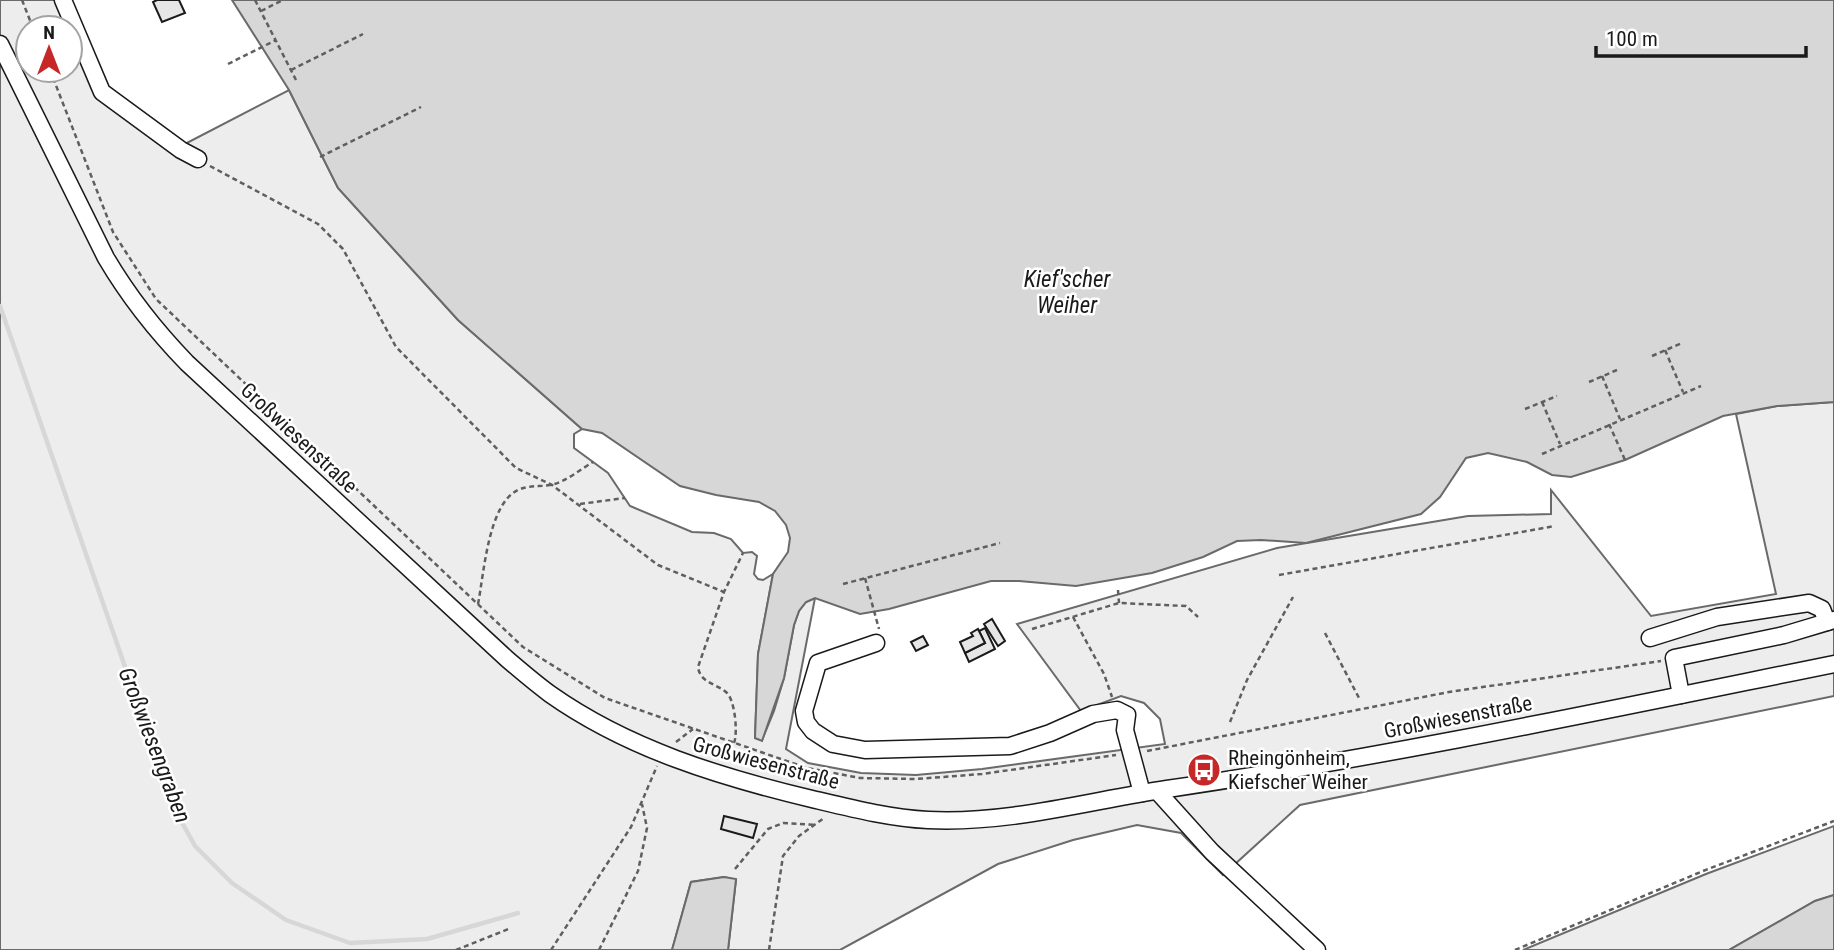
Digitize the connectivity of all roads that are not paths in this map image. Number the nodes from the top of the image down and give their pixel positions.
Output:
1 (63, 0) edge
2 (0, 44) edge
3 (198, 159) road end
4 (1830, 621) edge
5 (878, 636) road end
6 (1650, 638) dead end
7 (1834, 664) edge
8 (1681, 695) junction
9 (1150, 792) junction
10 (1317, 950) edge

1 - 3 street
2 - 9 street, Großwiesenstraße
4 - 6 street
4 - 8 street
5 - 9 street
7 - 8 street, Großwiesenstraße
8 - 9 street, Großwiesenstraße
9 - 10 street

